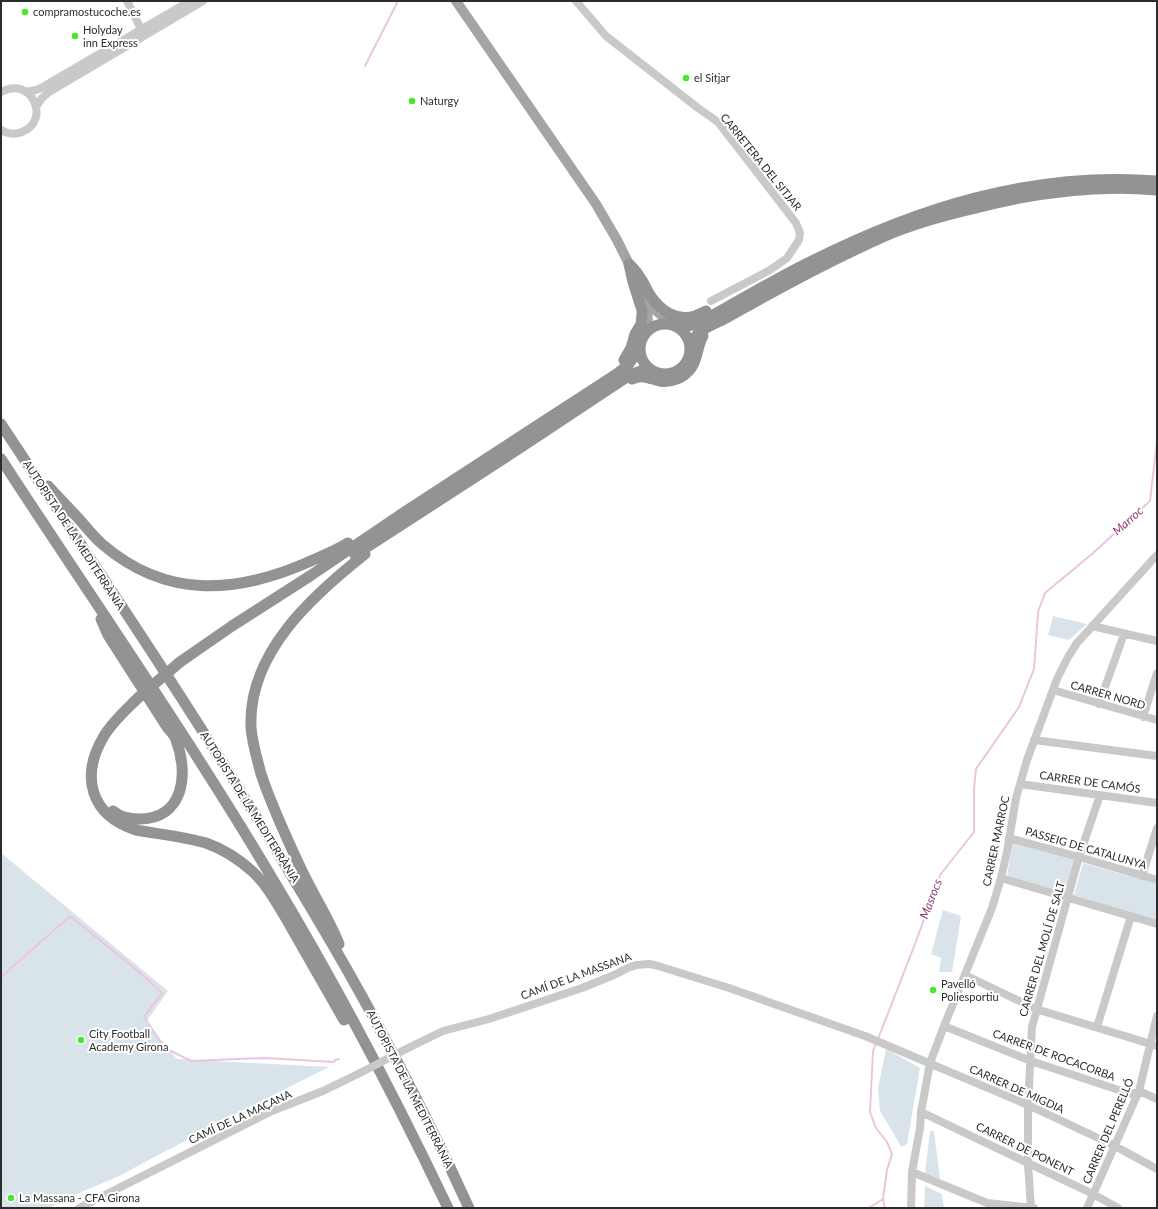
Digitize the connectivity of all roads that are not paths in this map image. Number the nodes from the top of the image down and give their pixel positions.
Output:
1 (127, 1) edge
2 (190, 1) edge
3 (203, 1) edge
4 (456, 1) edge
5 (576, 1) edge
6 (141, 29) junction
7 (1, 92) edge
8 (26, 92) junction
9 (36, 107) junction
10 (1, 130) edge
11 (1157, 181) edge
12 (1157, 190) edge
13 (629, 264) junction
14 (768, 283) junction
15 (711, 301) dead end
16 (724, 319) junction
17 (675, 326) junction
18 (647, 331) junction
19 (690, 346) junction
20 (640, 348) junction
21 (649, 368) junction
22 (602, 394) junction
23 (561, 410) junction
24 (1, 423) edge
25 (1, 459) edge
26 (406, 517) junction
27 (1157, 555) edge
28 (85, 586) junction
29 (1092, 626) junction
30 (1124, 634) junction
31 (1157, 641) edge
32 (1157, 673) edge
33 (1053, 690) junction
34 (141, 699) junction
35 (1099, 704) junction
36 (1143, 716) junction
37 (1157, 720) edge
38 (1034, 740) junction
39 (1157, 756) edge
40 (1020, 784) junction
41 (1100, 795) junction
42 (1157, 802) edge
43 (1157, 828) edge
44 (1009, 838) junction
45 (1079, 856) junction
46 (1142, 876) junction
47 (1001, 878) junction
48 (1157, 880) edge
49 (1068, 898) junction
50 (1131, 916) junction
51 (1157, 924) edge
52 (350, 973) junction
53 (965, 975) junction
54 (1036, 1009) junction
55 (1157, 1016) edge
56 (944, 1026) junction
57 (1097, 1027) junction
58 (865, 1036) joint
59 (1154, 1045) edge
60 (410, 1047) joint
61 (371, 1055) junction
62 (1031, 1061) junction
63 (930, 1063) junction
64 (1139, 1090) junction
65 (1157, 1099) edge
66 (1028, 1106) junction
67 (921, 1112) junction
68 (1115, 1146) junction
69 (1028, 1164) junction
70 (1157, 1169) edge
71 (912, 1172) junction
72 (1093, 1194) junction
73 (79, 1208) edge
74 (448, 1208) edge
75 (470, 1208) edge
76 (911, 1208) edge
77 (1032, 1208) edge
78 (1087, 1208) edge
79 (1118, 1208) edge

1 - 6 street
2 - 6 street
3 - 9 street
4 - 13 main road
5 - 15 street, CARRETERA DEL SITJAR
6 - 8 street
7 - 8 street
8 - 9 street
9 - 10 street
11 - 14 highway
12 - 16 highway
13 - 14 highway
13 - 17 main road
13 - 18 main road
13 - 23 highway
14 - 17 highway
16 - 19 highway
16 - 22 highway
17 - 18 highway
17 - 19 highway
18 - 20 highway
19 - 21 highway
20 - 21 highway
20 - 23 highway
21 - 22 highway
22 - 26 highway
23 - 26 highway
24 - 26 highway
24 - 52 highway, AUTOPISTA DE LA MEDITERRÀNIA
25 - 28 highway, AUTOPISTA DE LA MEDITERRÀNIA
26 - 34 highway
26 - 52 highway
27 - 29 street, CARRER MARROC
28 - 34 highway
28 - 61 highway, AUTOPISTA DE LA MEDITERRÀNIA
29 - 30 street
29 - 33 street, CARRER MARROC
30 - 31 street
30 - 35 street
32 - 36 street
33 - 35 street, CARRER NORD
33 - 38 street, CARRER MARROC
34 - 61 highway
35 - 36 street, CARRER NORD
36 - 37 street, CARRER NORD
38 - 39 street
38 - 40 street, CARRER MARROC
40 - 41 street, CARRER DE CAMÓS
40 - 44 street, CARRER MARROC
41 - 42 street, CARRER DE CAMÓS
41 - 45 street, CARRER DEL MOLÍ DE SALT
43 - 46 street
44 - 45 street, PASSEIG DE CATALUNYA
44 - 47 street, CARRER MARROC
45 - 46 street, PASSEIG DE CATALUNYA
45 - 49 street, CARRER DEL MOLÍ DE SALT
46 - 48 street, PASSEIG DE CATALUNYA
47 - 49 street
47 - 53 street, CARRER MARROC
49 - 50 street
49 - 54 street, CARRER DEL MOLÍ DE SALT
50 - 51 street
50 - 57 street
52 - 75 highway, AUTOPISTA DE LA MEDITERRÀNIA
53 - 54 street
53 - 56 street, CARRER MARROC
54 - 57 street
54 - 62 street, CARRER DEL MOLÍ DE SALT
55 - 59 street, CARRER DEL PERELLÓ
56 - 62 street, CARRER DE ROCACORBA
56 - 63 street, CARRER MARROC
57 - 59 street
58 - 60 street, CAMÍ DE LA MASSANA
58 - 63 street, CARRER DE MIGDIA
59 - 64 street, CARRER DEL PERELLÓ
60 - 73 street, CAMÍ DE LA MAÇANA, bridge
61 - 74 highway, AUTOPISTA DE LA MEDITERRÀNIA
62 - 64 street, CARRER DE ROCACORBA
62 - 66 street, CARRER DEL MOLÍ DE SALT
63 - 66 street, CARRER DE MIGDIA
63 - 67 street, CARRER MARROC
64 - 65 street, CARRER DE ROCACORBA
64 - 68 street, CARRER DEL PERELLÓ
66 - 68 street, CARRER DE MIGDIA
66 - 69 street, CARRER DEL MOLÍ DE SALT
67 - 69 street, CARRER DE PONENT
67 - 71 street, CARRER MARROC
68 - 70 street, CARRER DE MIGDIA
68 - 72 street, CARRER DEL PERELLÓ
69 - 72 street, CARRER DE PONENT
69 - 77 street, CARRER DEL MOLÍ DE SALT
71 - 76 street, CARRER MARROC
71 - 77 street
72 - 78 street, CARRER DEL PERELLÓ
72 - 79 street, CARRER DE PONENT

